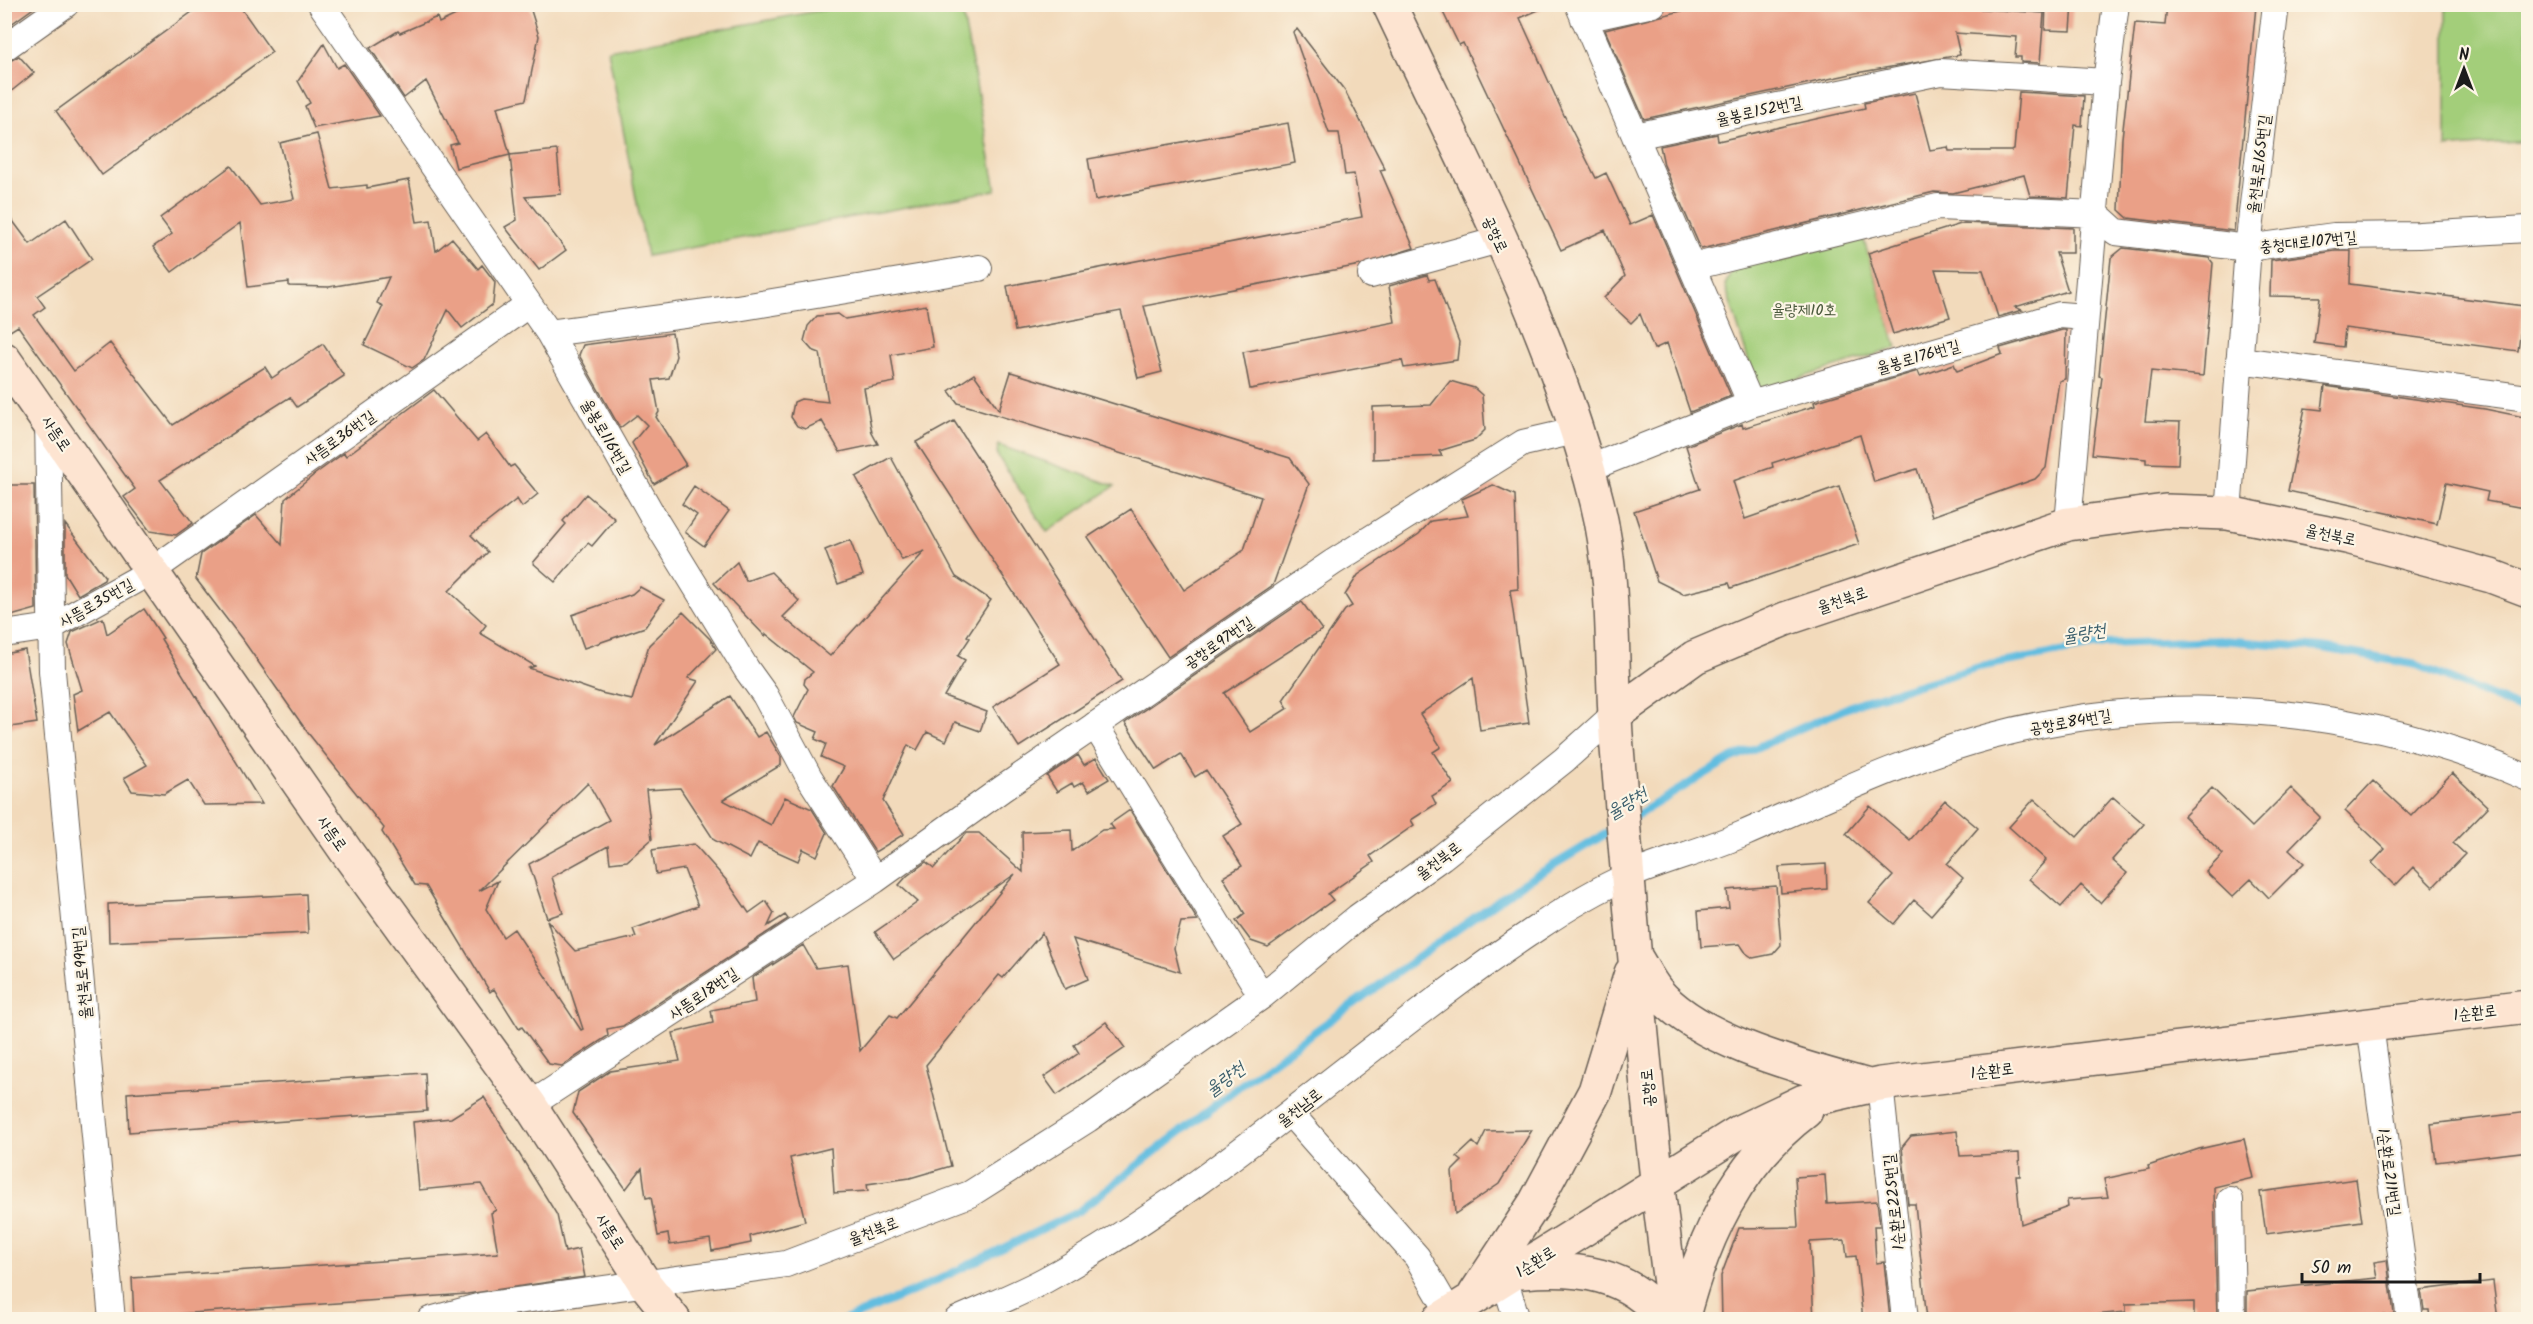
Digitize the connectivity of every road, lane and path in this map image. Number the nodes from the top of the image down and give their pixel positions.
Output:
1 (66, 4) edge
2 (321, 4) edge
3 (1389, 4) edge
4 (1653, 4) edge
5 (2116, 4) edge
6 (2276, 4) edge
7 (1581, 12) edge
8 (4, 48) edge
9 (2106, 82) junction
10 (1635, 136) junction
11 (2096, 214) junction
12 (2529, 229) edge
13 (1499, 240) junction
14 (2248, 248) junction
15 (1692, 267) junction
16 (979, 268) dead end
17 (1371, 275) dead end
18 (529, 304) junction
19 (2085, 317) junction
20 (549, 333) junction
21 (4, 359) edge
22 (2239, 360) junction
23 (2529, 398) edge
24 (1751, 404) junction
25 (48, 418) junction
26 (1575, 431) junction
27 (1587, 469) junction
28 (2228, 513) junction
29 (2068, 524) junction
30 (150, 572) junction
31 (2529, 590) edge
32 (51, 627) junction
33 (4, 634) edge
34 (1614, 715) junction
35 (1095, 725) junction
36 (2529, 778) edge
37 (1627, 866) junction
38 (875, 880) junction
39 (1635, 957) junction
40 (1262, 996) junction
41 (2529, 1006) edge
42 (2370, 1025) junction
43 (1874, 1085) junction
44 (530, 1105) junction
45 (1291, 1114) junction
46 (1656, 1182) junction
47 (2230, 1200) dead end
48 (1511, 1277) junction
49 (660, 1304) edge
50 (1453, 1311) edge
51 (112, 1320) edge
52 (429, 1320) edge
53 (957, 1320) edge
54 (1517, 1320) edge
55 (1665, 1320) edge
56 (1675, 1320) edge
57 (1682, 1320) edge
58 (1905, 1320) edge
59 (2232, 1320) edge
60 (2410, 1320) edge

1 - 8 street
2 - 18 street, 율봉로116번길
3 - 13 main road, 공항로
4 - 7 street
5 - 9 street
6 - 14 street, 율천북로165번길
7 - 10 street
9 - 10 street, 율봉로152번길
9 - 11 street
10 - 15 street
11 - 14 street, 충청대로107번길
11 - 15 street
11 - 19 street
12 - 14 street, 충청대로107번길
13 - 17 street
13 - 26 main road, 공항로
14 - 22 street, 율천북로165번길
15 - 24 street
16 - 20 street
18 - 20 street, 율봉로116번길
18 - 30 street, 사뜸로36번길
19 - 24 street, 율봉로176번길
19 - 29 street
20 - 38 street, 율봉로116번길
21 - 25 main road, 사뜸로
22 - 23 street
22 - 28 street, 율천북로165번길
24 - 27 street
25 - 30 main road, 사뜸로
25 - 32 street, 율천북로99번길
26 - 27 main road, 공항로
26 - 35 street, 공항로97번길
27 - 34 main road, 공항로
28 - 29 main road, 율천북로
28 - 31 main road, 율천북로
29 - 34 main road, 율천북로
30 - 32 street, 사뜸로35번길
30 - 44 main road, 사뜸로
32 - 33 street, 사뜸로35번길
32 - 51 street, 율천북로99번길
34 - 37 main road, 공항로
34 - 40 street, 율천북로
35 - 38 street, 공항로97번길
35 - 40 street
36 - 37 street, 공항로84번길
37 - 39 main road, 공항로
37 - 45 street, 율천남로
38 - 44 street, 사뜸로18번길
39 - 43 main road
39 - 46 main road, 공항로
39 - 50 main road
40 - 49 street, 율천북로
41 - 42 main road, 1순환로
42 - 43 main road, 1순환로
42 - 60 street, 1순환로211번길
43 - 46 main road, 1순환로
43 - 57 main road
43 - 58 street, 1순환로225번길
44 - 49 main road, 사뜸로
45 - 50 street
45 - 53 street, 율천남로
46 - 48 main road, 1순환로
46 - 56 main road, 공항로
47 - 59 street
48 - 50 main road, 1순환로
48 - 54 street, 1순환로
48 - 55 main road
49 - 52 street, 율천북로

